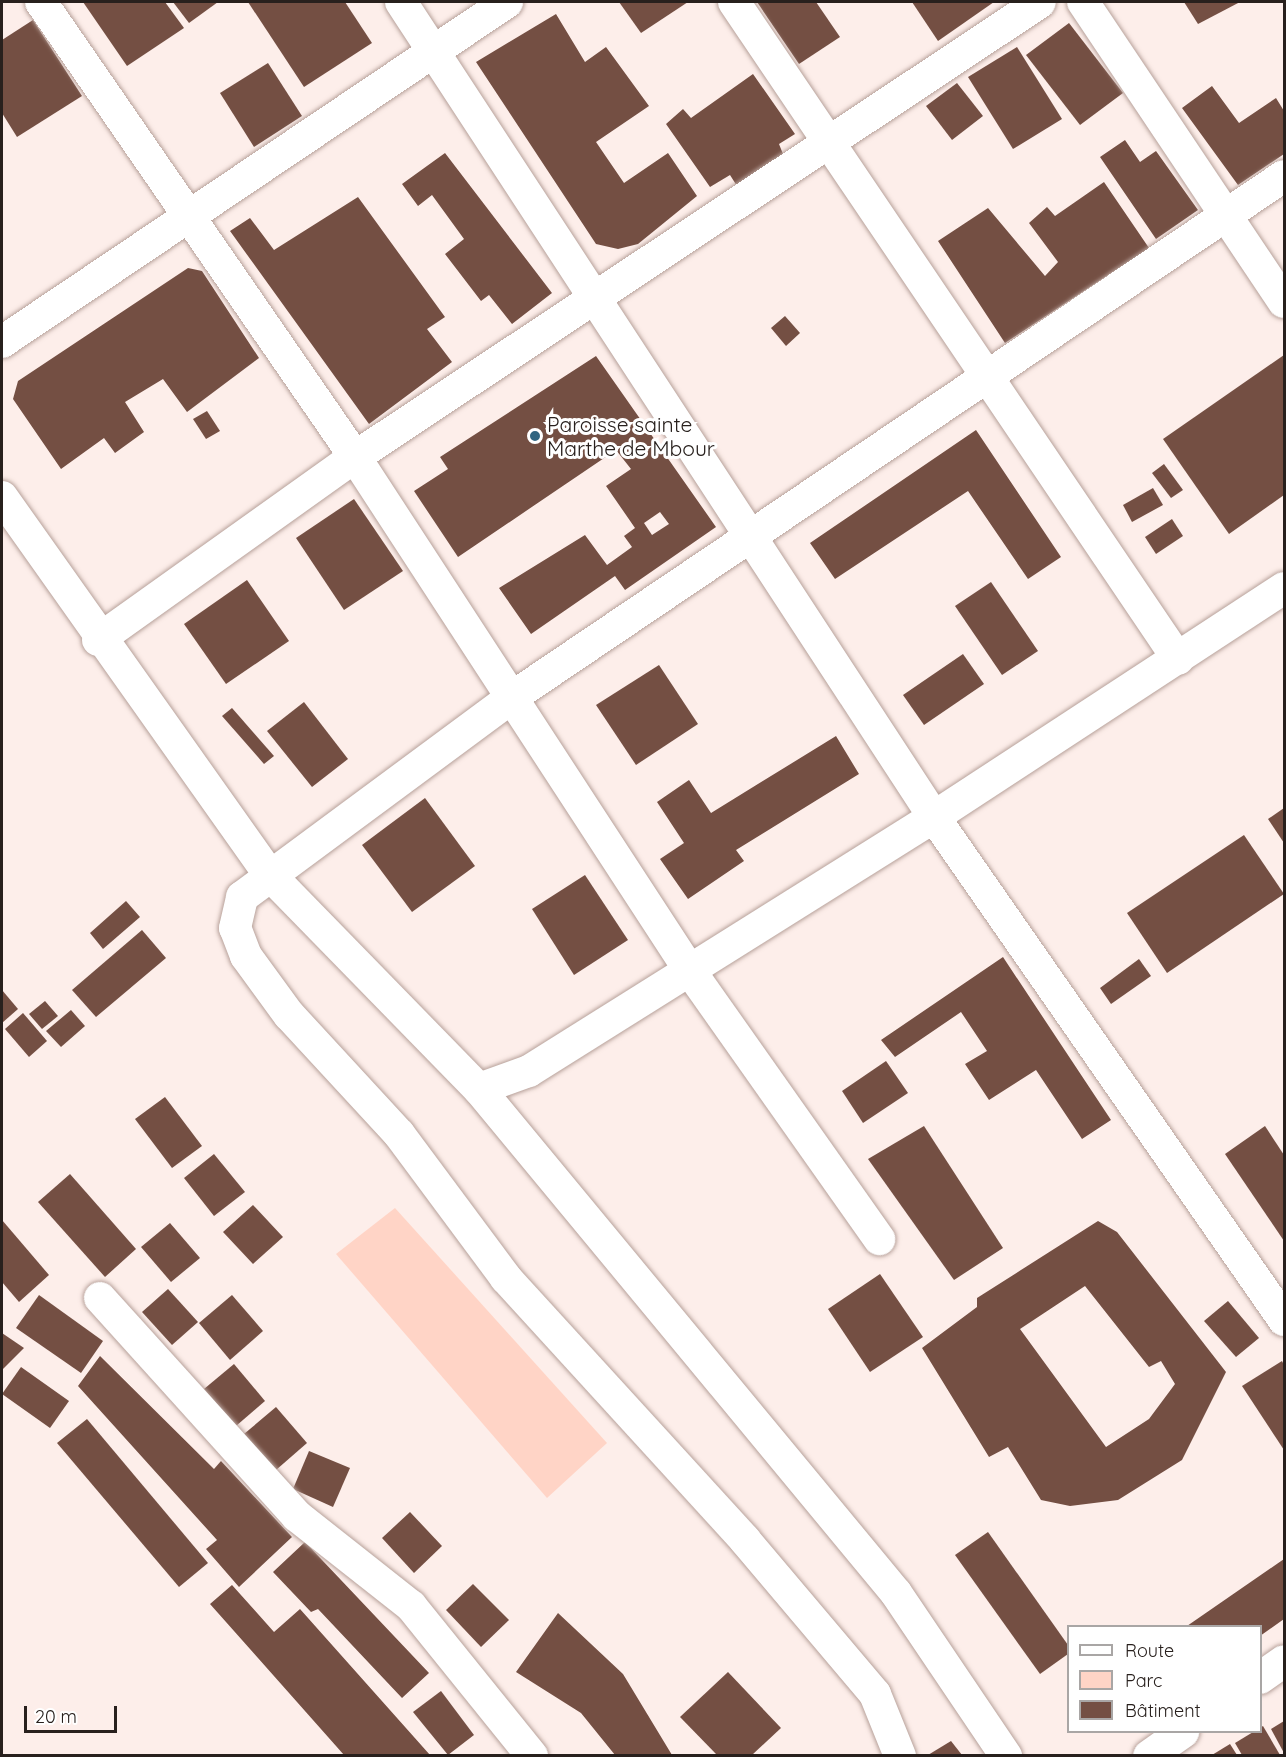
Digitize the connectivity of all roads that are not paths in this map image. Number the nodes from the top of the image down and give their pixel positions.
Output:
1 (41, 2) edge
2 (401, 2) edge
3 (507, 2) edge
4 (734, 2) edge
5 (1040, 2) edge
6 (1083, 2) edge
7 (435, 50) junction
8 (826, 145) junction
9 (1284, 176) edge
10 (1228, 215) junction
11 (186, 218) junction
12 (590, 298) junction
13 (1284, 303) edge
14 (2, 342) edge
15 (990, 375) junction
16 (355, 457) junction
17 (2, 497) edge
18 (750, 535) junction
19 (1284, 588) edge
20 (98, 640) junction
21 (1178, 658) junction
22 (508, 700) junction
23 (934, 817) junction
24 (268, 873) junction
25 (688, 968) junction
26 (479, 1089) junction
27 (879, 1239) dead end
28 (100, 1298) dead end
29 (1284, 1320) edge
30 (1284, 1661) edge
31 (1262, 1677) edge
32 (1180, 1733) edge
33 (532, 1755) edge
34 (900, 1755) edge
35 (1006, 1755) edge
36 (1149, 1755) edge

1 - 11 street
2 - 7 street
3 - 7 street
4 - 8 street
5 - 8 street
6 - 10 street
7 - 11 street
7 - 12 street
8 - 12 street
8 - 15 street
9 - 10 street
10 - 13 street
10 - 15 street
11 - 14 street
11 - 16 street
12 - 16 street
12 - 18 street
15 - 18 street
15 - 21 street
16 - 20 street
16 - 22 street
17 - 20 street
18 - 22 street
18 - 23 street
19 - 21 street
20 - 24 street
21 - 23 street
22 - 24 street
22 - 25 street
23 - 25 street
23 - 29 street
24 - 26 street
24 - 34 street
25 - 26 street
25 - 27 street
26 - 35 street
28 - 33 street
30 - 31 street
32 - 36 street

